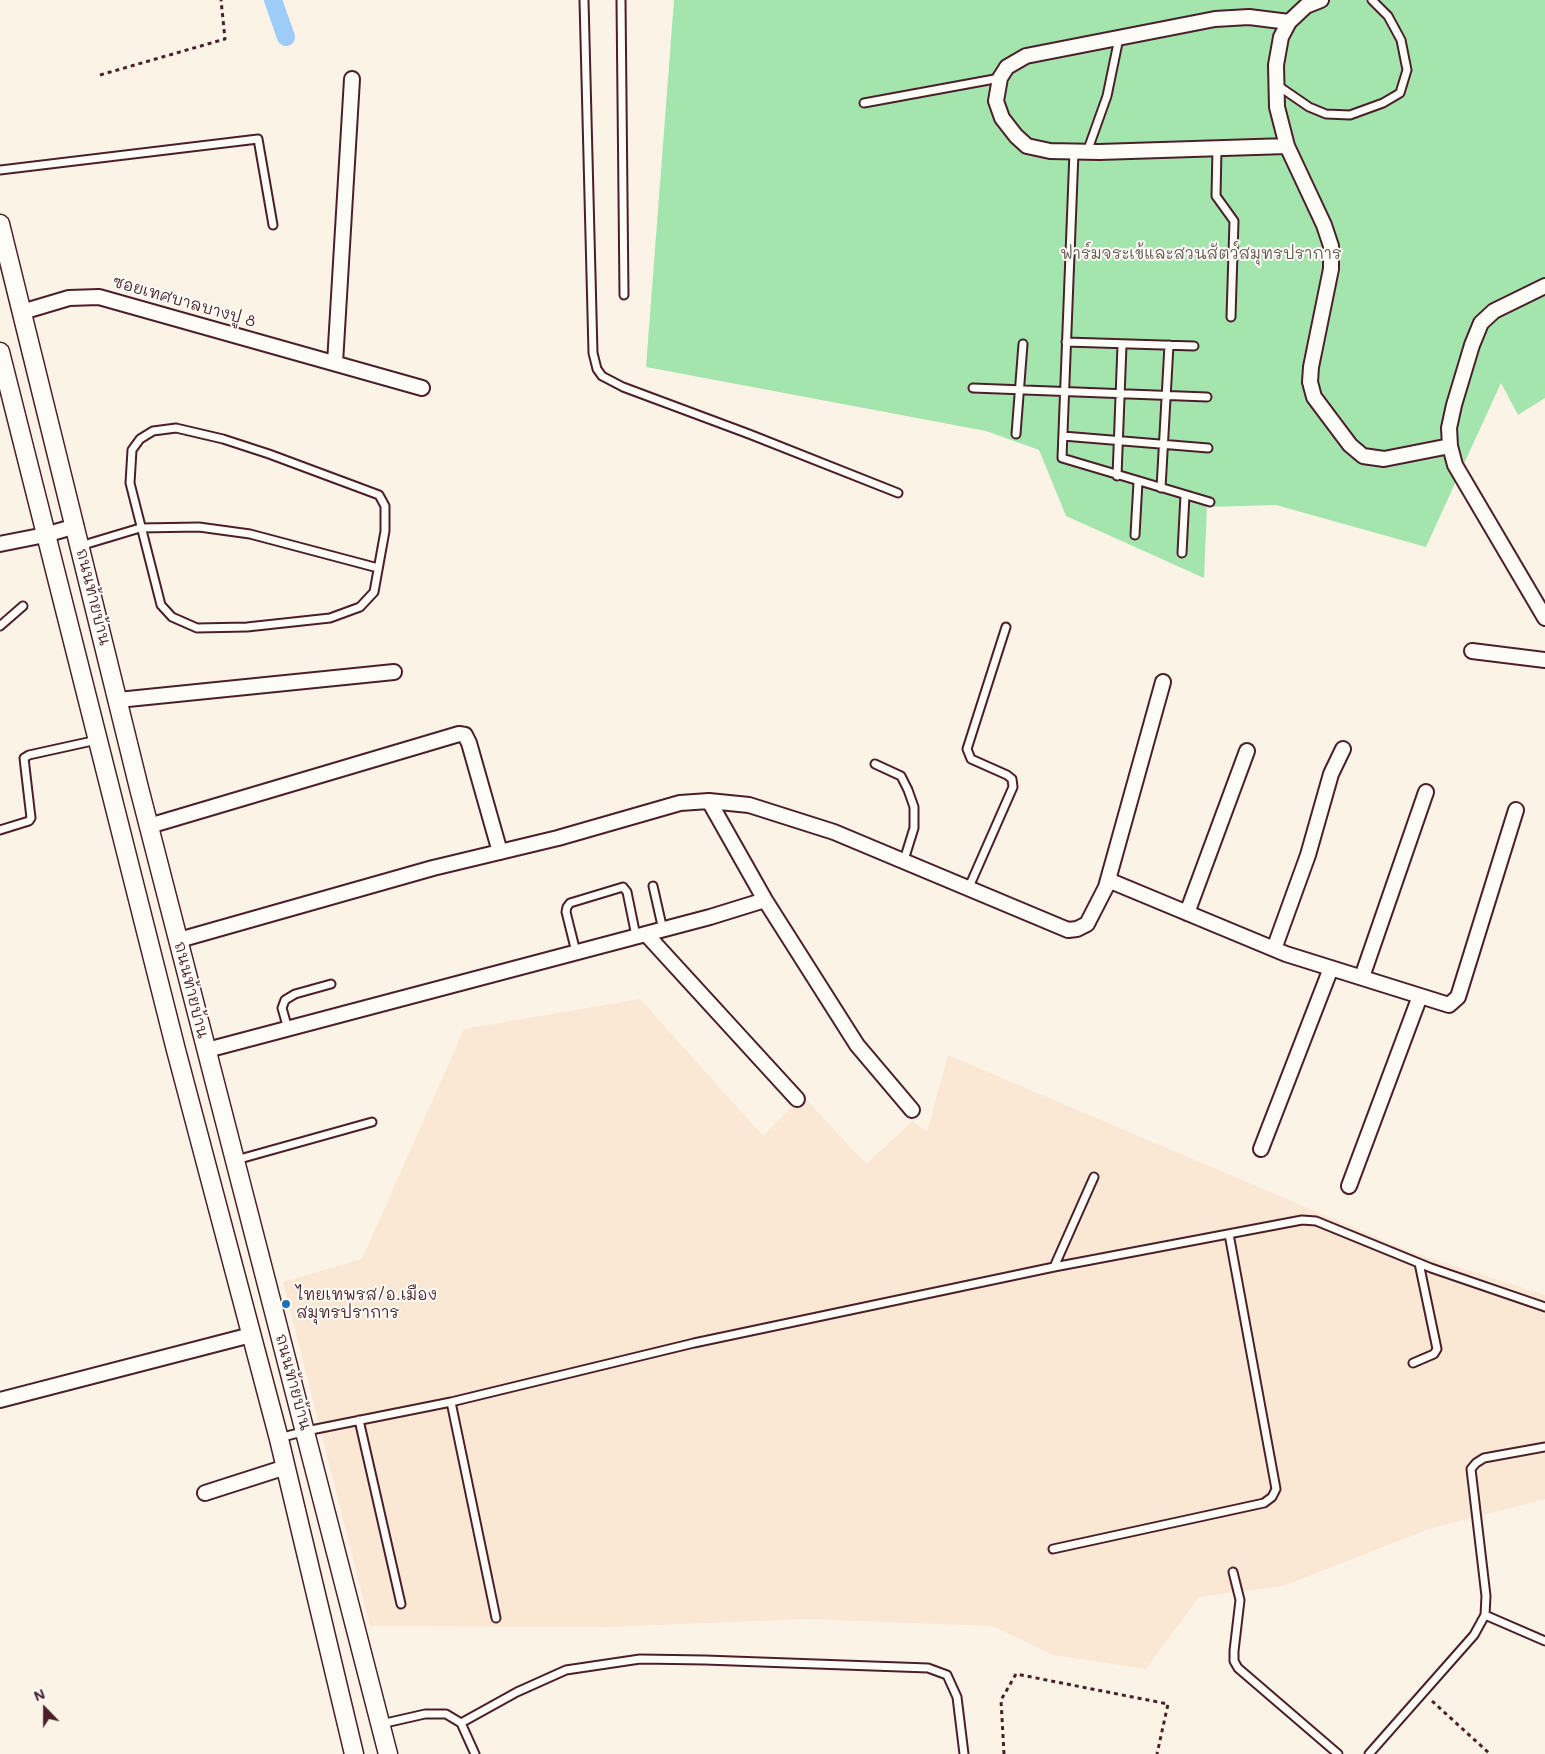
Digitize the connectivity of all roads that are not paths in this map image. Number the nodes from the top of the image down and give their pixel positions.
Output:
1 (584, 0) edge
2 (622, 0) edge
3 (1321, 0) edge
4 (1372, 0) edge
5 (1289, 22) junction
6 (1119, 38) junction
7 (1000, 78) junction
8 (352, 79) dead end
9 (1277, 85) junction
10 (864, 103) dead end
11 (1287, 146) junction
12 (1217, 148) junction
13 (1081, 152) junction
14 (0, 170) edge
15 (0, 224) edge
16 (273, 225) dead end
17 (1545, 286) edge
18 (624, 295) dead end
19 (22, 312) junction
20 (1231, 317) dead end
21 (1066, 342) junction
22 (1023, 344) dead end
23 (1122, 345) junction
24 (1169, 345) junction
25 (1194, 346) dead end
26 (0, 352) edge
27 (336, 364) junction
28 (422, 388) dead end
29 (973, 388) dead end
30 (1021, 390) junction
31 (1065, 392) junction
32 (1120, 394) junction
33 (1166, 396) junction
34 (1207, 397) dead end
35 (1016, 434) dead end
36 (1063, 436) junction
37 (1118, 442) junction
38 (1163, 444) junction
39 (1450, 446) junction
40 (1208, 448) dead end
41 (1116, 476) junction
42 (1138, 482) junction
43 (1161, 488) junction
44 (898, 493) dead end
45 (1185, 495) junction
46 (1210, 502) dead end
47 (76, 526) junction
48 (140, 528) junction
49 (45, 535) junction
50 (1136, 535) dead end
51 (0, 544) edge
52 (80, 546) junction
53 (1182, 553) dead end
54 (378, 568) junction
55 (22, 606) dead end
56 (1545, 618) edge
57 (0, 626) edge
58 (1006, 627) dead end
59 (1472, 651) dead end
60 (1545, 660) edge
61 (394, 672) dead end
62 (1163, 682) dead end
63 (118, 700) junction
64 (97, 740) junction
65 (1343, 749) dead end
66 (1247, 751) dead end
67 (875, 764) dead end
68 (1426, 792) dead end
69 (709, 801) junction
70 (1516, 810) dead end
71 (149, 826) junction
72 (0, 830) edge
73 (500, 852) junction
74 (904, 860) junction
75 (1108, 880) junction
76 (653, 886) dead end
77 (969, 887) junction
78 (765, 900) junction
79 (1188, 913) junction
80 (663, 930) junction
81 (641, 935) junction
82 (178, 940) junction
83 (1274, 949) junction
84 (576, 952) junction
85 (1331, 968) junction
86 (1362, 978) junction
87 (331, 984) dead end
88 (1420, 996) junction
89 (288, 1029) junction
90 (207, 1050) junction
91 (797, 1099) dead end
92 (912, 1110) dead end
93 (372, 1122) dead end
94 (1261, 1149) dead end
95 (235, 1160) junction
96 (1094, 1177) dead end
97 (1349, 1186) dead end
98 (1229, 1234) junction
99 (1419, 1263) junction
100 (1054, 1267) junction
101 (1545, 1307) edge
102 (251, 1335) junction
103 (1413, 1363) dead end
104 (0, 1400) edge
105 (451, 1402) junction
106 (360, 1420) junction
107 (306, 1431) junction
108 (279, 1438) junction
109 (1545, 1447) edge
110 (286, 1467) junction
111 (205, 1492) dead end
112 (1053, 1550) dead end
113 (1233, 1572) dead end
114 (401, 1604) dead end
115 (1486, 1615) junction
116 (496, 1618) dead end
117 (1545, 1640) edge
118 (461, 1723) junction
119 (380, 1724) junction
120 (354, 1754) edge
121 (388, 1754) edge
122 (475, 1754) edge
123 (964, 1754) edge
124 (1338, 1754) edge
125 (1369, 1754) edge

1 - 44 lane
2 - 18 lane
3 - 5 street
4 - 9 lane
5 - 6 street
5 - 9 street
6 - 7 street
6 - 13 lane
7 - 10 lane
7 - 13 street
8 - 27 street
9 - 11 street
11 - 12 street
11 - 39 street
12 - 13 street
12 - 20 lane
13 - 21 lane
14 - 16 lane
15 - 19 street, ถนนท้ายบ้าน
17 - 39 street
19 - 27 street, ซอยเทศบาลบางปู 8
19 - 47 street, ถนนท้ายบ้าน
21 - 23 lane
21 - 31 lane
22 - 30 lane
23 - 24 lane
23 - 32 lane
24 - 25 lane
24 - 33 lane
26 - 49 street, ถนนท้ายบ้าน
27 - 28 street, ซอยเทศบาลบางปู 8
29 - 30 lane
30 - 31 lane
30 - 35 lane
31 - 32 lane
31 - 36 lane
32 - 33 lane
32 - 37 lane
33 - 34 lane
33 - 38 lane
36 - 37 lane
36 - 41 lane
37 - 38 lane
37 - 41 lane
38 - 40 lane
38 - 43 lane
39 - 56 street
41 - 42 lane
42 - 43 lane
42 - 50 lane
43 - 45 lane
45 - 46 lane
45 - 53 lane
47 - 49 street
47 - 52 street, ถนนท้ายบ้าน
48 - 52 lane
48 - 54 lane
48 - 54 lane
48 - 54 lane
49 - 51 street
49 - 64 street, ถนนท้ายบ้าน
52 - 63 street, ถนนท้ายบ้าน
55 - 57 lane
58 - 77 lane
59 - 60 street
61 - 63 street
62 - 75 street
63 - 71 street, ถนนท้ายบ้าน
64 - 72 lane
64 - 102 street, ถนนท้ายบ้าน
65 - 83 street
66 - 79 street
67 - 74 lane
68 - 86 street
69 - 73 street
69 - 74 street
69 - 78 street
70 - 88 street
71 - 73 street
71 - 82 street, ถนนท้ายบ้าน
73 - 82 street
74 - 77 street
75 - 77 street
75 - 79 street
76 - 80 lane
78 - 80 street
78 - 92 street
79 - 83 street
80 - 81 street
81 - 84 street
81 - 84 lane
81 - 91 street
82 - 90 street, ถนนท้ายบ้าน
83 - 85 street
84 - 89 street
85 - 86 street
85 - 94 street
86 - 88 street
87 - 89 lane
88 - 97 street
89 - 90 street
90 - 95 street, ถนนท้ายบ้าน
93 - 95 lane
95 - 107 street, ถนนท้ายบ้าน
96 - 100 lane
98 - 99 lane
98 - 100 lane
98 - 112 lane
99 - 101 lane
99 - 103 lane
100 - 105 lane
102 - 104 street
102 - 108 street, ถนนท้ายบ้าน
105 - 106 lane
105 - 116 lane
106 - 107 lane
106 - 114 lane
107 - 108 lane
107 - 119 street, ถนนท้ายบ้าน
108 - 110 street, ถนนท้ายบ้าน
109 - 115 lane
110 - 111 street
110 - 120 street, ถนนท้ายบ้าน
113 - 124 lane
115 - 117 lane
115 - 125 lane
118 - 119 lane
118 - 122 lane
118 - 123 lane
119 - 121 street, ถนนท้ายบ้าน

